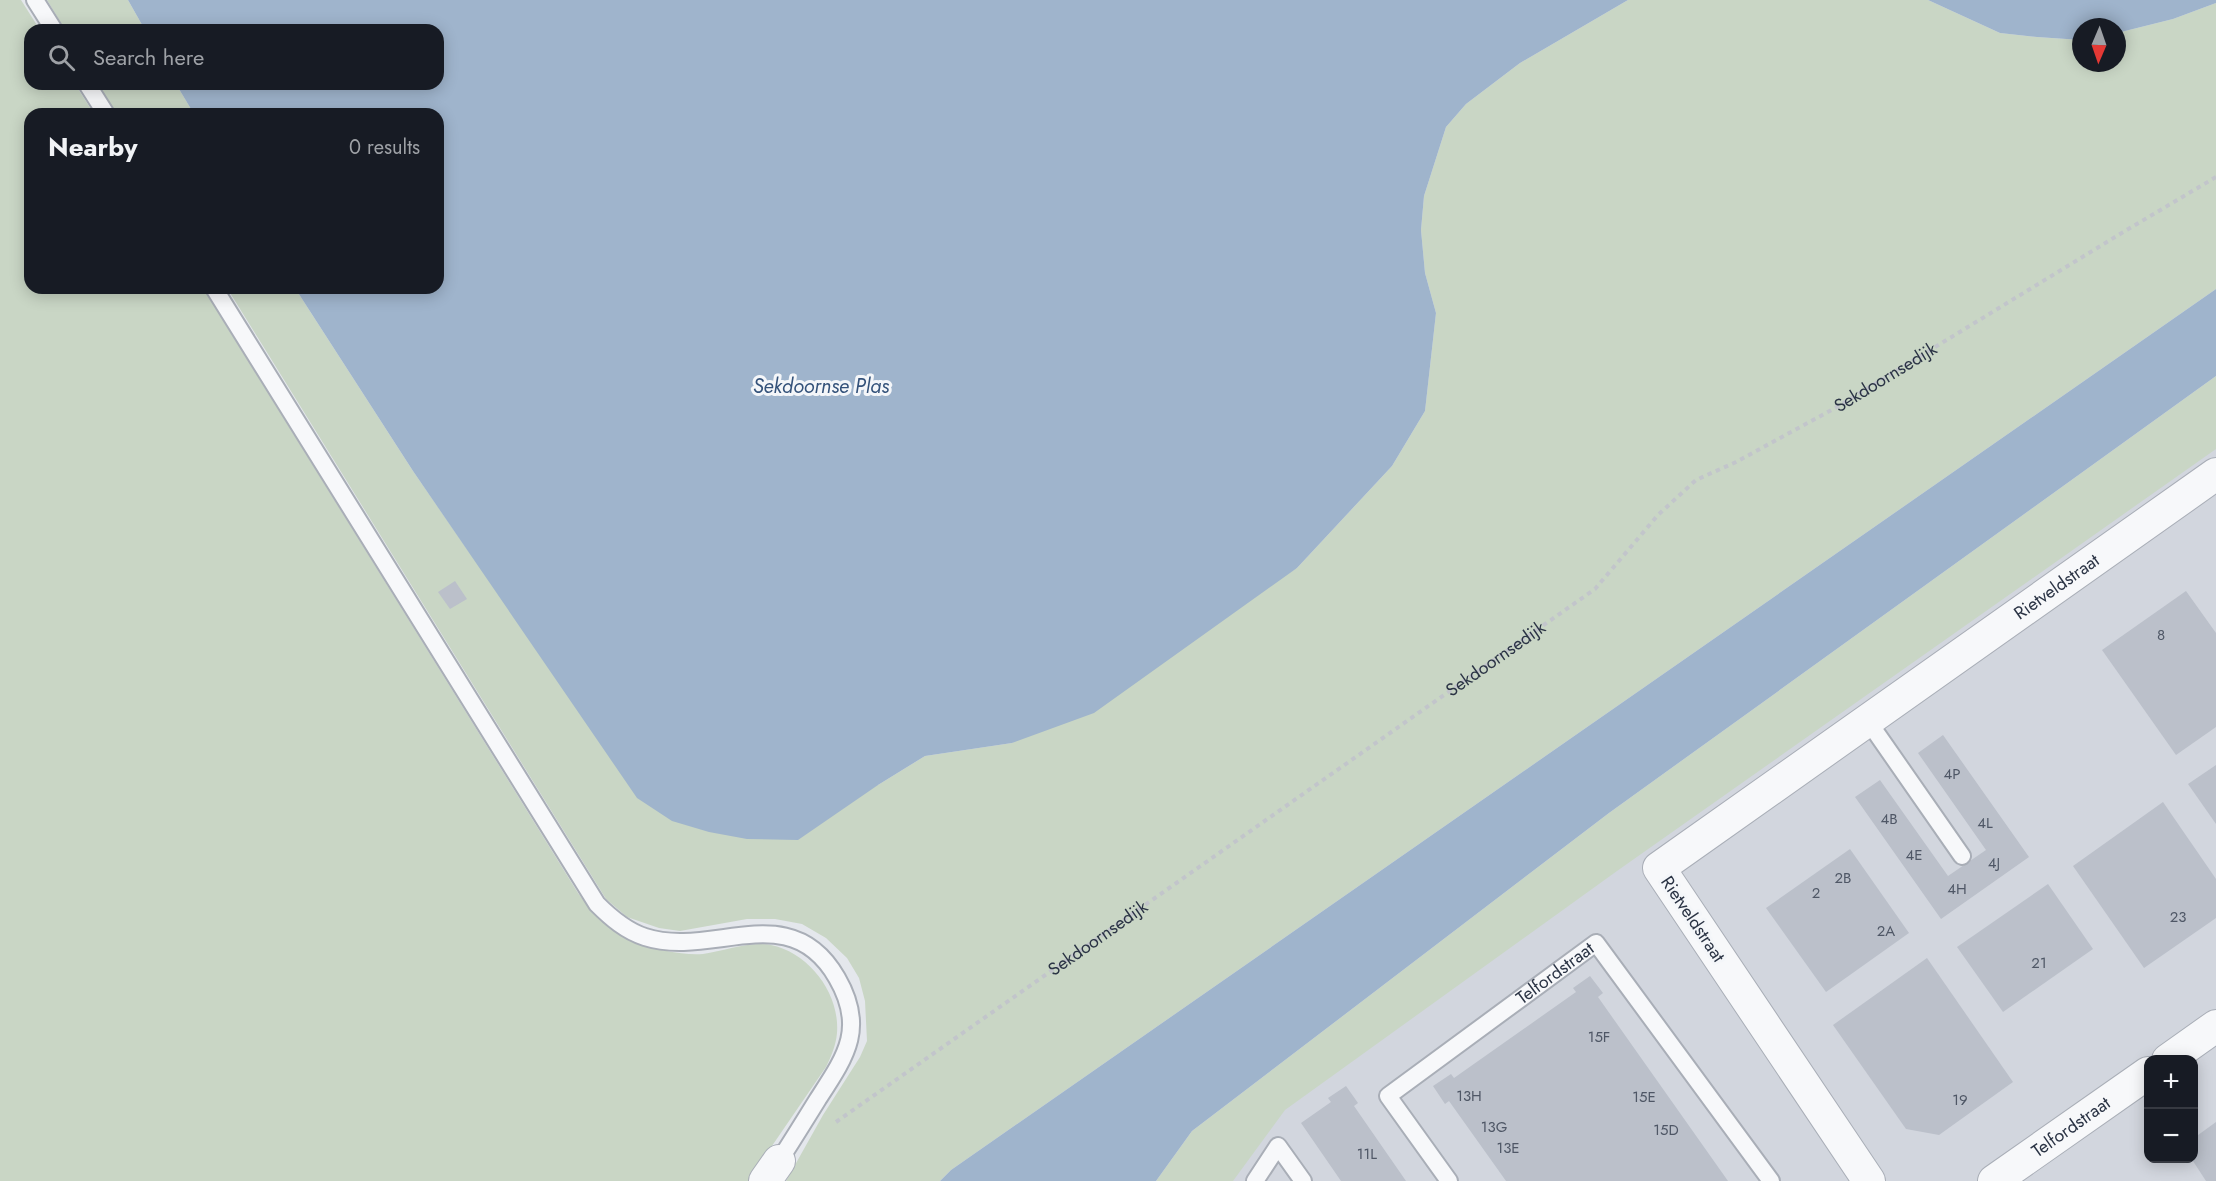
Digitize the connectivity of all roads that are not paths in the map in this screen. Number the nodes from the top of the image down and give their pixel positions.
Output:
1 (35, 0) edge
2 (50, 24) edge
3 (91, 90) edge
4 (102, 108) edge
5 (218, 294) edge
6 (2216, 474) edge
7 (1868, 721) junction
8 (1962, 856) dead end
9 (2216, 1026) edge
10 (2174, 1055) edge
11 (2144, 1076) edge
12 (772, 1171) edge
13 (1256, 1181) edge
14 (1303, 1181) edge
15 (1449, 1181) edge
16 (1771, 1181) edge
17 (1869, 1181) edge
18 (1994, 1181) edge

1 - 2 lane
3 - 4 lane
5 - 12 lane
6 - 7 street, Rietveldstraat
7 - 8 lane
7 - 17 street, Rietveldstraat
9 - 10 street
11 - 18 street, Telfordstraat
13 - 14 lane
15 - 16 lane, Telfordstraat

